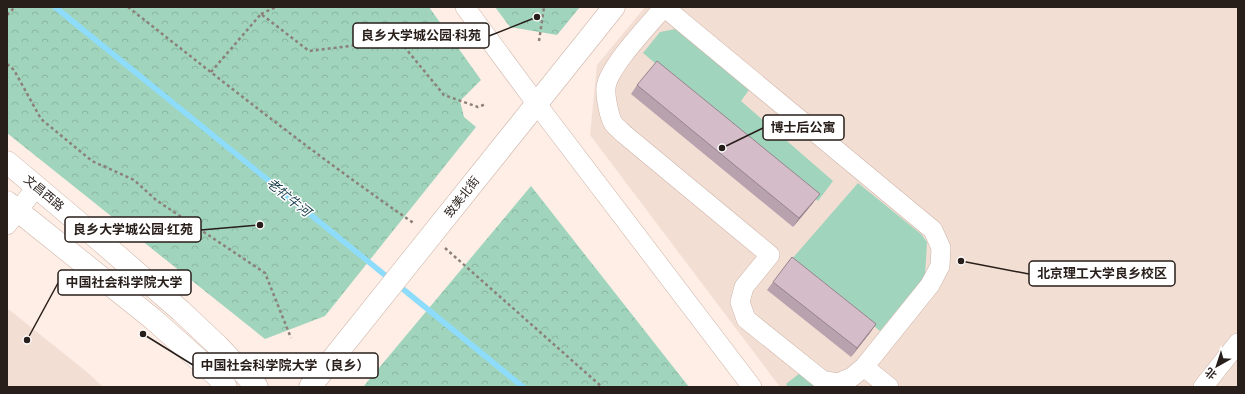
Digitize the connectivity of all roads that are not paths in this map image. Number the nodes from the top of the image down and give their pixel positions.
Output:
1 (465, 7) edge
2 (614, 7) edge
3 (664, 7) edge
4 (536, 103) junction
5 (7, 162) edge
6 (37, 186) junction
7 (11, 213) edge
8 (1238, 343) edge
9 (864, 367) junction
10 (226, 387) edge
11 (257, 387) edge
12 (310, 387) edge
13 (752, 387) edge
14 (889, 387) edge
15 (1203, 387) edge

1 - 4 street
2 - 4 main road, 致美北街
3 - 9 street
3 - 9 street
4 - 12 main road, 致美北街
4 - 13 street
5 - 6 main road, 文昌西路
6 - 7 street
6 - 11 main road, 文昌西路
7 - 10 main road
8 - 15 street
9 - 14 street

